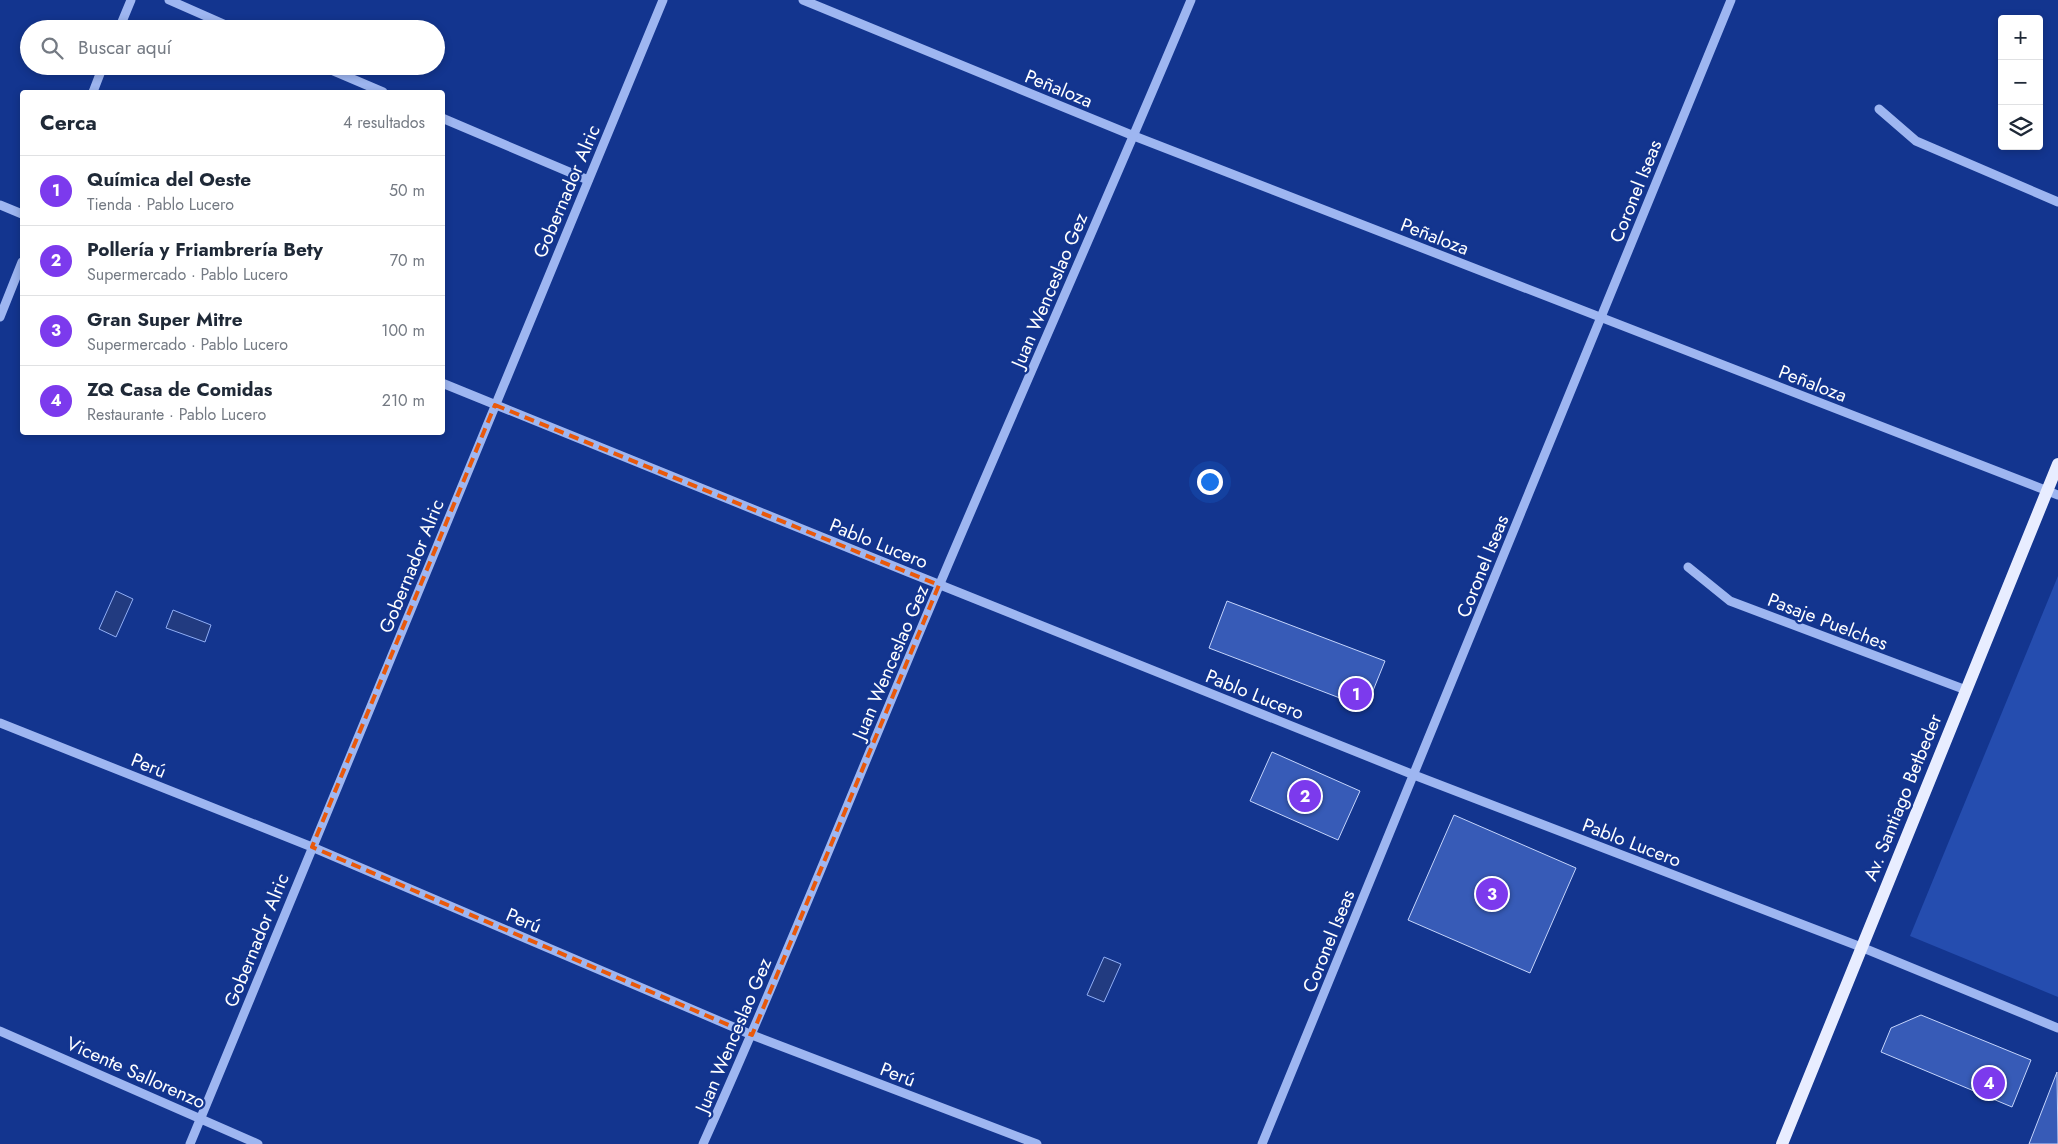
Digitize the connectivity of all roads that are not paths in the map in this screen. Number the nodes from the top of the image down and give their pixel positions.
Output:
1 (131, 0) edge
2 (169, 0) edge
3 (663, 0) edge
4 (803, 0) edge
5 (1190, 0) edge
6 (1731, 0) edge
7 (123, 20) edge
8 (215, 20) edge
9 (99, 75) edge
10 (343, 75) edge
11 (93, 90) edge
12 (378, 90) edge
13 (1879, 110) dead end
14 (445, 119) edge
15 (1134, 136) junction
16 (588, 180) junction
17 (2058, 202) edge
18 (0, 206) edge
19 (20, 213) edge
20 (20, 267) edge
21 (0, 317) edge
22 (1601, 318) junction
23 (445, 384) edge
24 (495, 405) junction
25 (2058, 464) edge
26 (2052, 493) edge
27 (1688, 567) dead end
28 (939, 584) junction
29 (1966, 690) junction
30 (0, 723) edge
31 (1414, 775) junction
32 (312, 847) junction
33 (1861, 947) junction
34 (2058, 1028) edge
35 (0, 1031) edge
36 (752, 1035) junction
37 (200, 1118) junction
38 (190, 1144) edge
39 (258, 1144) edge
40 (703, 1144) edge
41 (1036, 1144) edge
42 (1262, 1144) edge
43 (1782, 1144) edge

1 - 7 street
2 - 8 street
3 - 16 street, Gobernador Alric
4 - 15 street, Peñaloza
5 - 15 street, Juan Wenceslao Gez
6 - 22 street, Coronel Iseas
9 - 11 street
10 - 12 street
13 - 17 street
14 - 16 street
15 - 22 street, Peñaloza
15 - 28 street, Juan Wenceslao Gez
16 - 24 street, Gobernador Alric
18 - 19 street
20 - 21 street
22 - 26 street, Peñaloza
22 - 31 street, Coronel Iseas
23 - 24 street, Pablo Lucero
24 - 28 street, Pablo Lucero
24 - 32 street, Gobernador Alric
25 - 26 main road, Av. Santiago Betbeder
26 - 29 main road, Av. Santiago Betbeder
27 - 29 street, Pasaje Puelches
28 - 31 street, Pablo Lucero
28 - 36 street, Juan Wenceslao Gez
29 - 33 main road, Av. Santiago Betbeder
30 - 32 street, Perú
31 - 33 street, Pablo Lucero
31 - 42 street, Coronel Iseas
32 - 36 street, Perú
32 - 37 street, Gobernador Alric
33 - 34 street, Pablo Lucero
33 - 43 main road, Av. Santiago Betbeder
35 - 37 street, Vicente Sallorenzo
36 - 40 street, Juan Wenceslao Gez
36 - 41 street, Perú
37 - 38 street, Gobernador Alric
37 - 39 street, Vicente Sallorenzo

